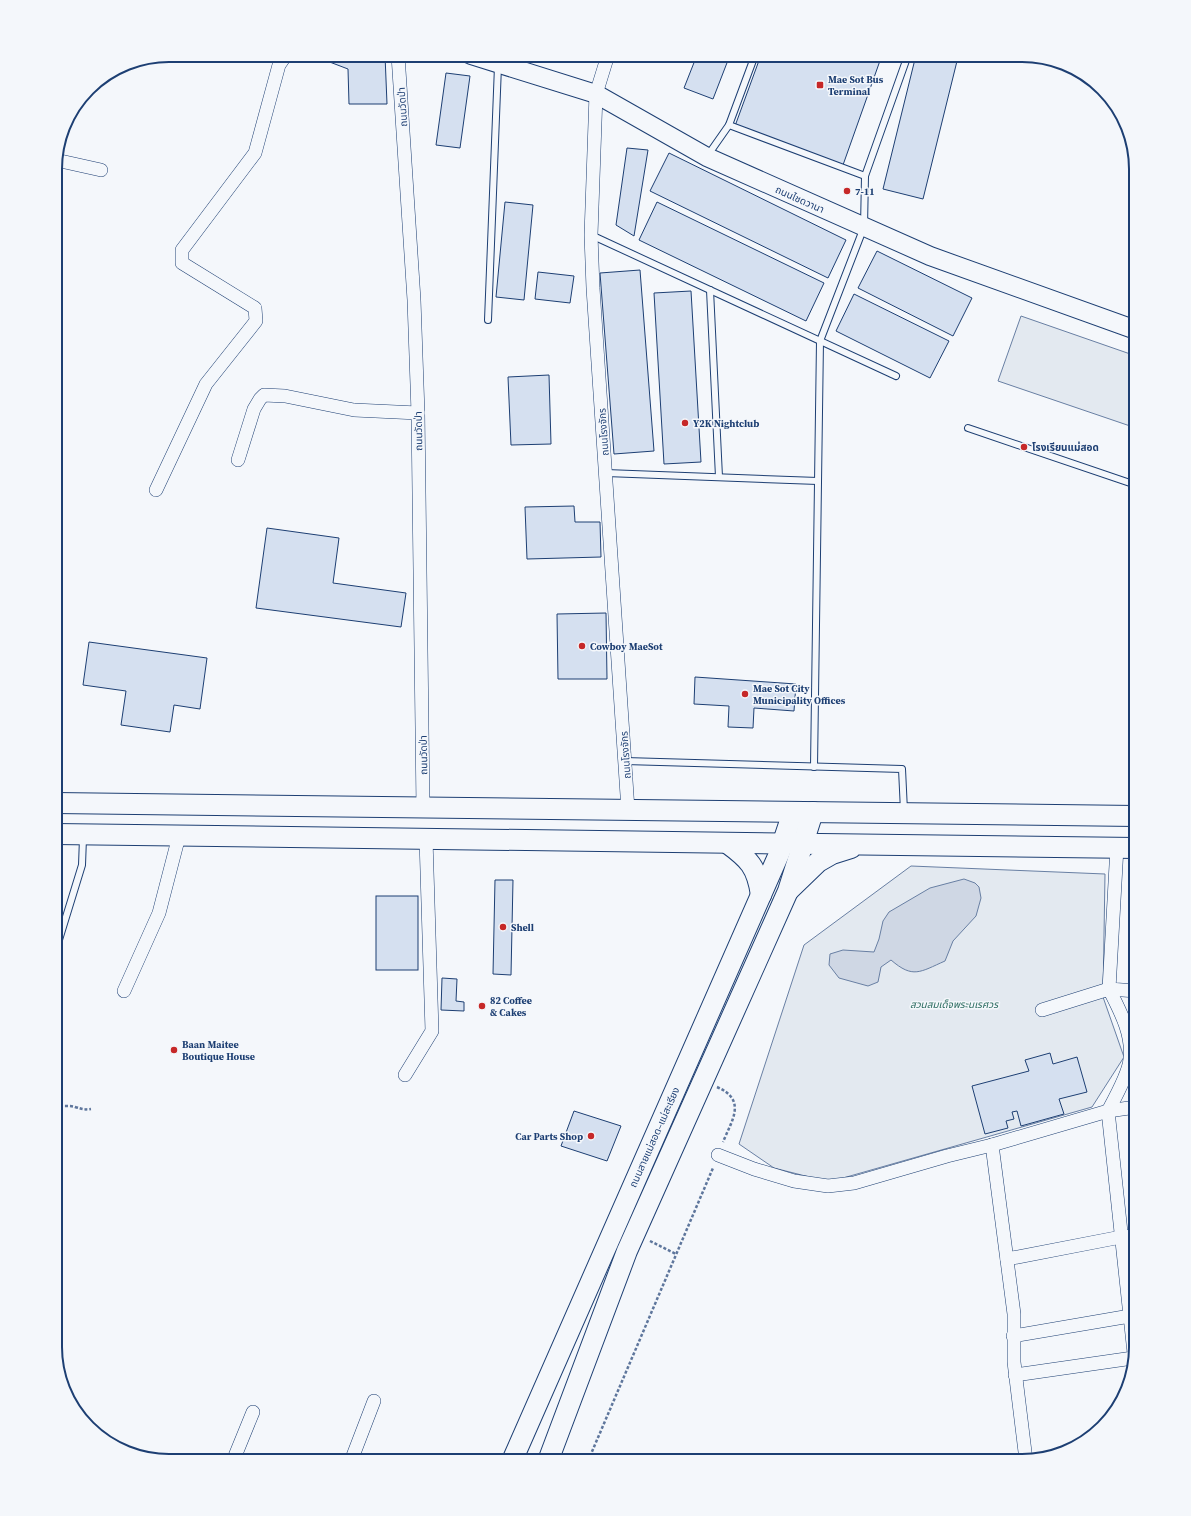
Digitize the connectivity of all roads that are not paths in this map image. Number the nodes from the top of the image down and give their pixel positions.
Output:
1 (281, 62) edge
2 (398, 62) edge
3 (492, 62) edge
4 (606, 62) edge
5 (753, 62) edge
6 (906, 62) edge
7 (498, 64) junction
8 (596, 94) junction
9 (729, 125) junction
10 (707, 157) junction
11 (62, 161) edge
12 (102, 170) dead end
13 (865, 176) junction
14 (864, 227) junction
15 (591, 235) junction
16 (710, 290) junction
17 (488, 320) dead end
18 (1129, 327) edge
19 (820, 341) junction
20 (896, 376) dead end
21 (418, 413) junction
22 (968, 428) dead end
23 (238, 460) dead end
24 (606, 473) junction
25 (719, 477) junction
26 (818, 481) junction
27 (1129, 483) edge
28 (156, 490) dead end
29 (626, 761) junction
30 (814, 767) junction
31 (62, 803) edge
32 (138, 804) junction
33 (423, 807) junction
34 (628, 810) junction
35 (793, 812) junction
36 (813, 812) junction
37 (904, 813) junction
38 (1129, 816) edge
39 (62, 834) edge
40 (83, 835) junction
41 (139, 835) junction
42 (180, 836) junction
43 (426, 839) junction
44 (727, 843) junction
45 (783, 843) junction
46 (803, 844) junction
47 (864, 844) junction
48 (1126, 848) edge
49 (788, 891) junction
50 (761, 895) junction
51 (62, 930) edge
52 (1110, 989) junction
53 (1129, 990) edge
54 (124, 991) dead end
55 (1042, 1010) dead end
56 (1129, 1036) edge
57 (1129, 1063) edge
58 (405, 1075) dead end
59 (1129, 1108) edge
60 (1108, 1111) junction
61 (992, 1145) junction
62 (718, 1155) road end
63 (1129, 1236) edge
64 (1121, 1237) junction
65 (608, 1243) junction
66 (631, 1243) junction
67 (1007, 1259) junction
68 (1129, 1307) edge
69 (1129, 1316) edge
70 (1014, 1336) junction
71 (1128, 1359) edge
72 (1015, 1375) junction
73 (374, 1400) dead end
74 (252, 1412) dead end
75 (236, 1454) edge
76 (355, 1454) edge
77 (515, 1454) edge
78 (551, 1454) edge
79 (1025, 1454) edge

1 - 28 street
2 - 21 street, ถนนวัดป่า
3 - 7 street, ถนนไชดวานา
4 - 8 street, ถนนโรงจักร
5 - 9 lane
6 - 13 lane
7 - 8 street, ถนนไชดวานา
7 - 17 lane
8 - 10 street, ถนนไชดวานา
8 - 15 street, ถนนโรงจักร
9 - 10 lane
9 - 13 lane
10 - 14 street, ถนนไชดวานา
11 - 12 street
13 - 14 lane
14 - 18 street, ถนนไชดวานา
14 - 19 lane
15 - 16 lane
15 - 24 street, ถนนโรงจักร
16 - 19 lane
16 - 25 lane
19 - 20 lane
19 - 26 lane
21 - 23 street
21 - 33 street, ถนนวัดป่า
22 - 27 lane
24 - 25 lane
24 - 29 street, ถนนโรงจักร
25 - 26 lane
26 - 30 lane
29 - 30 lane
29 - 34 street, ถนนโรงจักร
30 - 37 lane
31 - 32 main road
32 - 33 main road
32 - 41 main road
33 - 34 main road
34 - 35 main road
35 - 36 main road
35 - 45 main road, ถนนสายแม่สอด–แม่สะเรียง
36 - 37 main road
36 - 46 main road
37 - 38 main road
39 - 40 main road
40 - 41 main road
40 - 51 lane
41 - 42 main road
42 - 43 main road
42 - 54 street
43 - 44 main road
43 - 58 street
44 - 45 main road
44 - 50 main road
45 - 46 main road
45 - 50 main road, ถนนสายแม่สอด–แม่สะเรียง
46 - 47 main road
46 - 49 main road
47 - 48 main road
47 - 49 main road
48 - 52 street
49 - 66 main road
50 - 65 main road, ถนนสายแม่สอด–แม่สะเรียง
52 - 53 street
52 - 55 street
52 - 56 street
57 - 60 street
59 - 60 street
60 - 61 street
60 - 64 street
61 - 62 street
61 - 67 street
63 - 64 street
64 - 67 street
64 - 68 street
65 - 66 main road
65 - 77 main road, ถนนสายแม่สอด–แม่สะเรียง
66 - 78 main road
67 - 70 street
69 - 70 street
70 - 72 street
71 - 72 street
72 - 79 street
73 - 76 street
74 - 75 street

